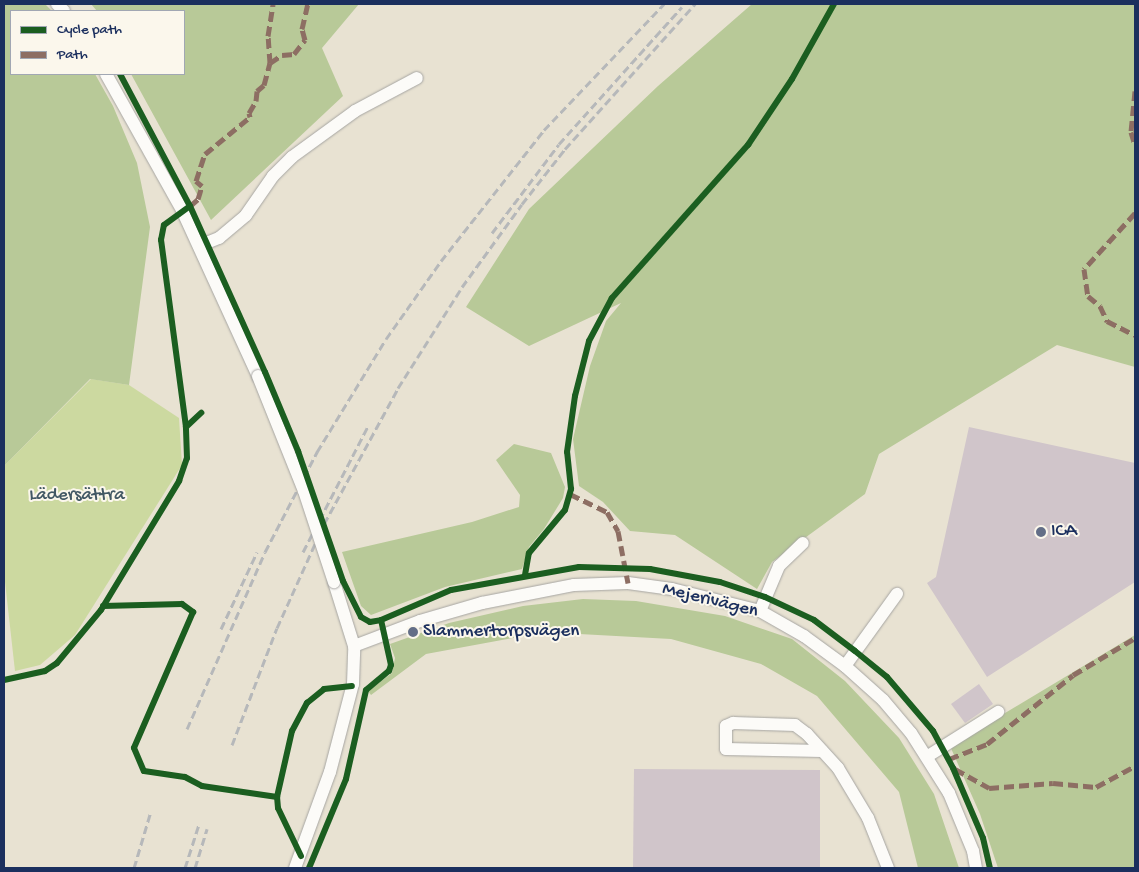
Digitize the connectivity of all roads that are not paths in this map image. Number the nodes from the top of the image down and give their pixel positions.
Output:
1 (107, 75) edge
2 (417, 78) dead end
3 (198, 246) junction
4 (803, 544) dead end
5 (897, 594) dead end
6 (760, 611) junction
7 (354, 646) junction
8 (845, 666) junction
9 (998, 712) dead end
10 (822, 751) junction
11 (928, 756) junction
12 (295, 868) edge
13 (888, 868) edge
14 (976, 868) edge

1 - 3 street
2 - 3 street
3 - 7 street, bridge
4 - 6 street
5 - 8 street
6 - 7 street, Mejerivägen
6 - 8 street, Mejerivägen
7 - 12 street
8 - 11 street, Mejerivägen
9 - 11 street
10 - 10 street
10 - 13 street
11 - 14 street, Mejerivägen

